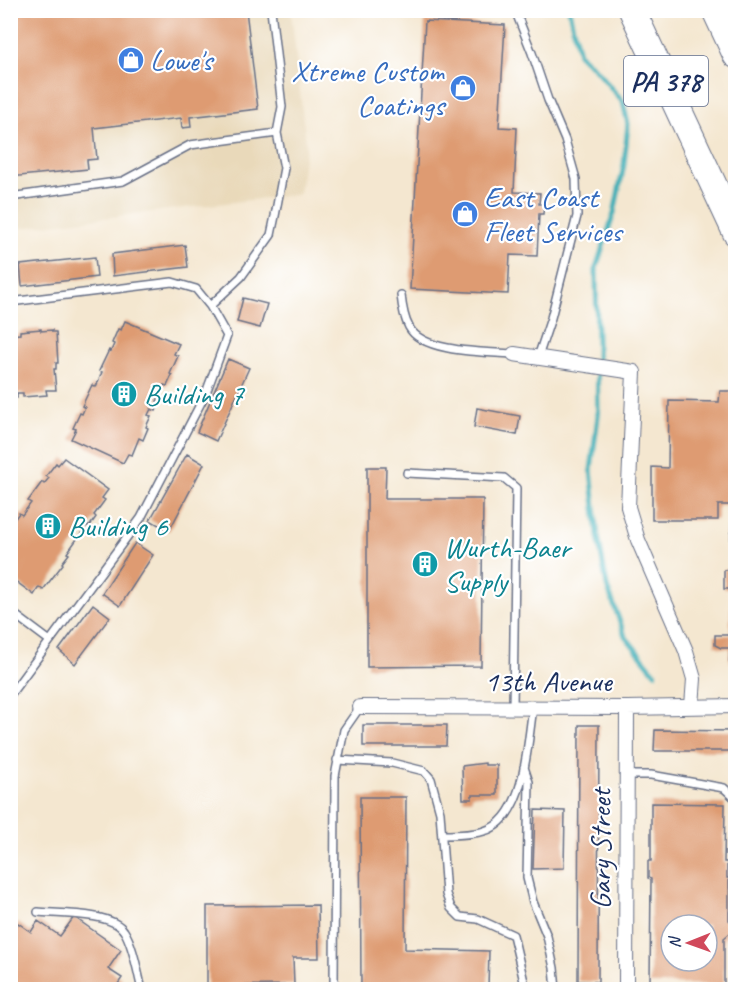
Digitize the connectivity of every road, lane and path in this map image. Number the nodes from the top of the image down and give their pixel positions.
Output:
1 (271, 10) edge
2 (515, 10) edge
3 (632, 10) edge
4 (715, 10) edge
5 (722, 10) edge
6 (735, 48) edge
7 (735, 55) edge
8 (277, 133) junction
9 (10, 197) edge
10 (735, 233) edge
11 (401, 295) dead end
12 (10, 302) edge
13 (210, 306) junction
14 (514, 354) joint
15 (538, 357) junction
16 (406, 473) dead end
17 (10, 611) edge
18 (50, 641) junction
19 (10, 695) edge
20 (692, 706) junction
21 (735, 706) edge
22 (360, 707) joint
23 (513, 708) junction
24 (533, 708) junction
25 (627, 708) junction
26 (337, 760) junction
27 (524, 767) junction
28 (627, 775) junction
29 (735, 799) edge
30 (442, 835) junction
31 (38, 912) dead end
32 (142, 990) edge
33 (334, 990) edge
34 (526, 990) edge
35 (556, 990) edge
36 (626, 990) edge

1 - 8 lane
2 - 15 lane
3 - 10 highway, PA 378
4 - 7 highway, PA 378
5 - 6 highway
8 - 9 lane
8 - 13 lane
11 - 14 lane
12 - 13 lane
13 - 18 lane
14 - 15 street
15 - 20 street
16 - 23 lane
17 - 18 lane
18 - 19 lane
20 - 21 street, 13th Avenue
20 - 25 street, 13th Avenue
22 - 23 street, 13th Avenue
22 - 26 lane
23 - 24 street, 13th Avenue
24 - 25 street, 13th Avenue
24 - 27 lane
25 - 28 street, Gary Street
26 - 30 lane
26 - 33 lane
27 - 30 lane
27 - 35 lane
28 - 29 lane
28 - 36 street, Gary Street
30 - 34 lane
31 - 32 lane

